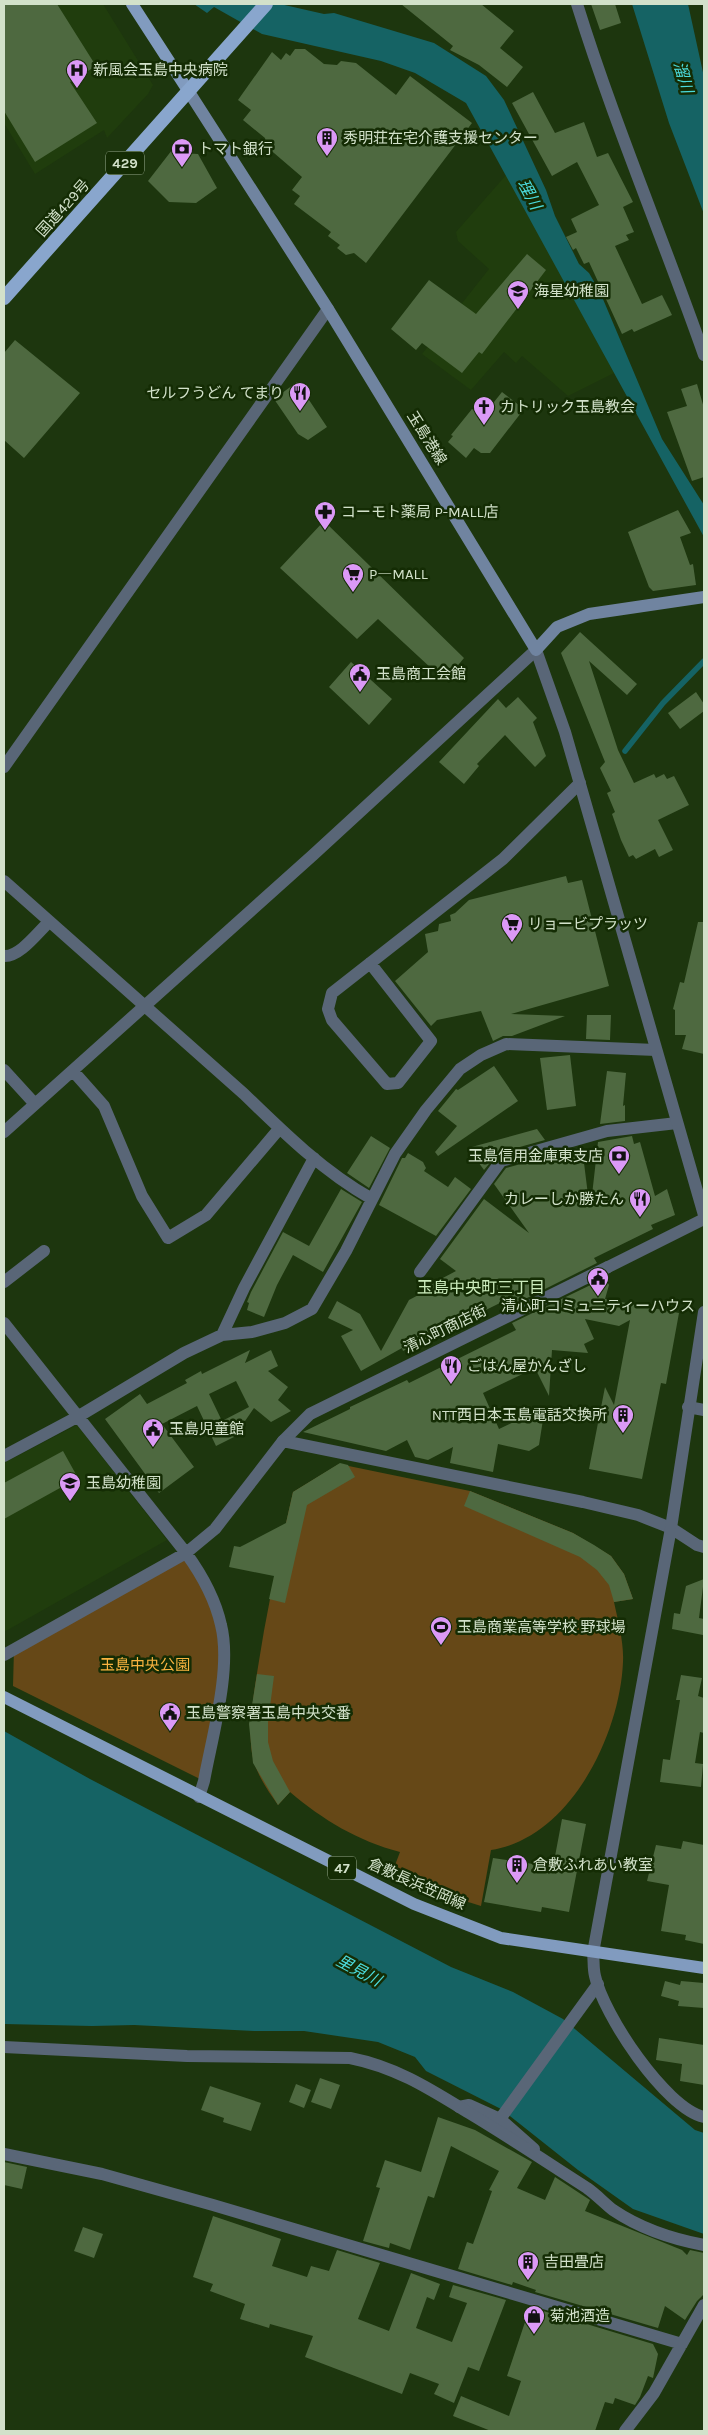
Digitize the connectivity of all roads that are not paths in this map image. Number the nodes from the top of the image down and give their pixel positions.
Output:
1 (132, 4) edge
2 (266, 4) edge
3 (577, 4) edge
4 (189, 92) junction
5 (4, 298) edge
6 (328, 310) junction
7 (704, 355) edge
8 (704, 597) edge
9 (536, 650) junction
10 (4, 767) edge
11 (580, 783) junction
12 (4, 881) edge
13 (49, 922) junction
14 (4, 956) edge
15 (370, 963) junction
16 (145, 1006) junction
17 (656, 1050) junction
18 (4, 1070) edge
19 (73, 1071) junction
20 (35, 1104) junction
21 (677, 1123) junction
22 (279, 1129) junction
23 (4, 1132) edge
24 (314, 1158) junction
25 (372, 1199) junction
26 (704, 1215) edge
27 (704, 1219) edge
28 (44, 1251) dead end
29 (420, 1272) dead end
30 (4, 1282) edge
31 (704, 1312) edge
32 (4, 1323) edge
33 (222, 1335) junction
34 (688, 1407) junction
35 (704, 1410) edge
36 (79, 1416) junction
37 (282, 1441) junction
38 (4, 1456) edge
39 (671, 1528) junction
40 (704, 1547) edge
41 (186, 1553) junction
42 (4, 1655) edge
43 (4, 1697) edge
44 (199, 1797) junction
45 (593, 1953) junction
46 (704, 1968) edge
47 (598, 1984) junction
48 (4, 2047) edge
49 (460, 2107) junction
50 (704, 2116) edge
51 (500, 2119) junction
52 (4, 2154) edge
53 (539, 2157) junction
54 (704, 2245) edge
55 (704, 2305) edge
56 (682, 2344) junction
57 (630, 2429) edge

1 - 4 main road
2 - 4 highway, 国道429号 / 429
3 - 7 street
4 - 5 highway, 国道429号 / 429
4 - 6 main road, 玉島港線
6 - 9 main road, 玉島港線
6 - 10 street
8 - 9 main road
9 - 11 street
9 - 16 street
11 - 15 street
11 - 17 street
12 - 13 street
13 - 14 street
13 - 16 street
15 - 15 street
16 - 19 street
16 - 22 street
17 - 21 street
17 - 25 street
18 - 20 street
19 - 20 street
19 - 22 street
20 - 23 street
21 - 26 street
21 - 29 street
22 - 24 street
24 - 25 street
24 - 33 street
25 - 33 street
27 - 37 street, 清心町商店街
28 - 30 street
31 - 34 street
32 - 36 street
33 - 36 street
34 - 35 street
34 - 39 street
36 - 38 street
36 - 41 street
37 - 39 street
37 - 41 street, 清心町商店街
39 - 40 street
39 - 45 street
41 - 42 street, 清心町商店街
41 - 44 street
43 - 44 main road, 倉敷長浜笠岡線 / 47
44 - 45 main road, 倉敷長浜笠岡線 / 47
45 - 46 main road, 倉敷長浜笠岡線 / 47
45 - 47 street
47 - 50 street
47 - 51 street
48 - 49 street
49 - 51 street
49 - 53 street
51 - 53 street
52 - 56 street
53 - 54 street
55 - 56 street
56 - 57 street

